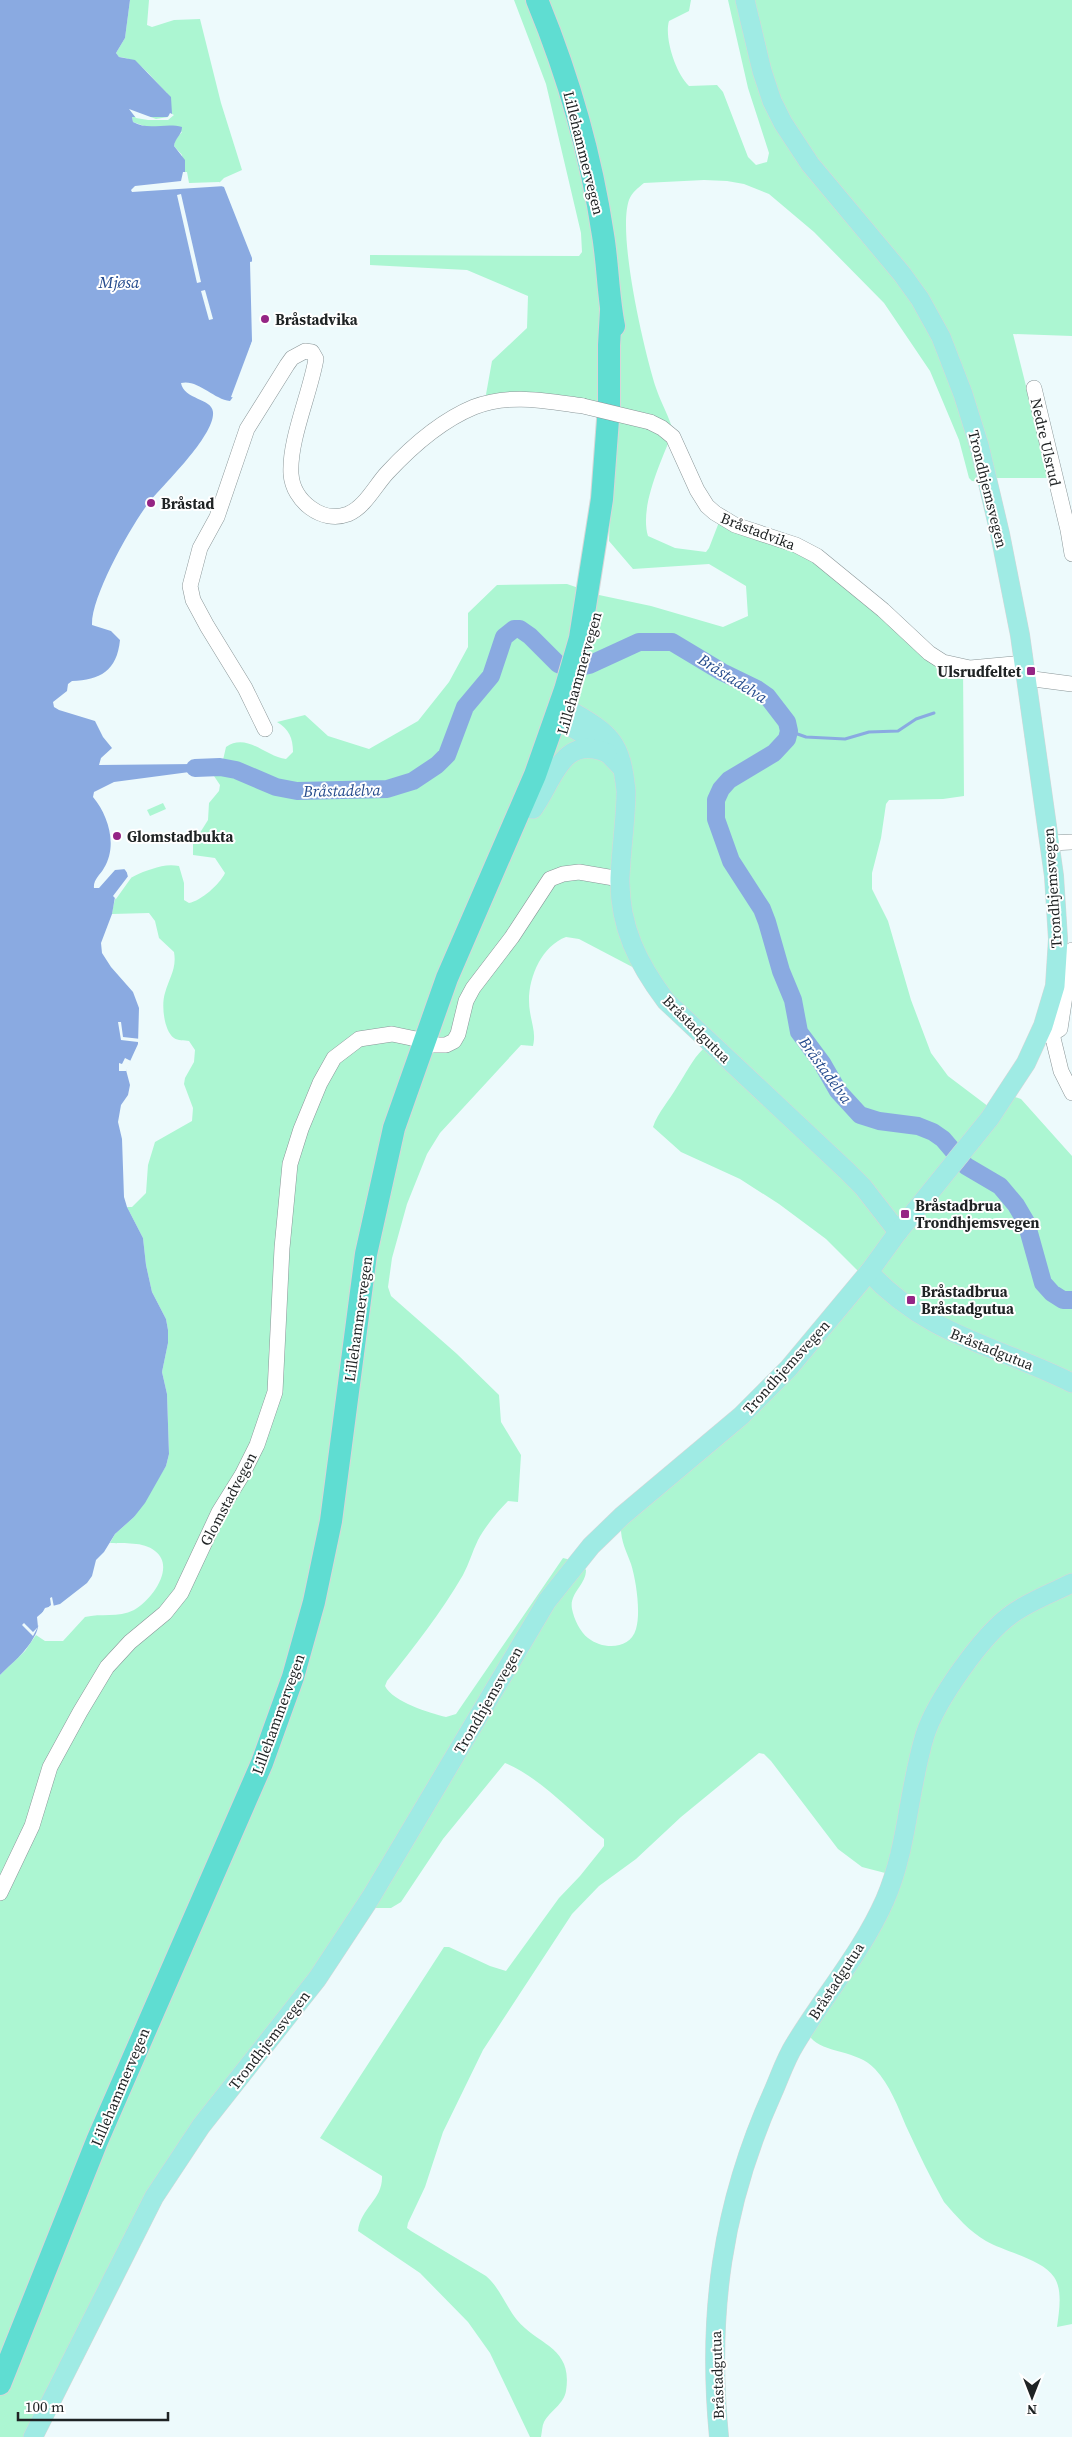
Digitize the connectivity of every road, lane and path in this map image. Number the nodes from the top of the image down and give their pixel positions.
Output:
1 (537, 0) edge
2 (745, 0) edge
3 (1034, 388) dead end
4 (1072, 554) edge
5 (1025, 670) junction
6 (1072, 684) edge
7 (567, 707) junction
8 (265, 729) dead end
9 (607, 754) junction
10 (622, 768) junction
11 (533, 809) junction
12 (1072, 842) edge
13 (1050, 843) junction
14 (620, 880) junction
15 (1072, 950) edge
16 (437, 1010) junction
17 (1046, 1035) junction
18 (416, 1039) dead end
19 (432, 1044) dead end
20 (1072, 1093) edge
21 (898, 1232) junction
22 (869, 1272) junction
23 (1072, 1383) edge
24 (1072, 1583) edge
25 (0, 1893) edge
26 (0, 2384) edge
27 (33, 2437) edge
28 (719, 2437) edge

1 - 7 highway, Lillehammervegen
2 - 5 main road, Trondhjemsvegen
3 - 4 street, Nedre Ulsrud
5 - 6 street, Bråstadvika
5 - 8 street, Bråstadvika, bridge
5 - 13 main road, Trondhjemsvegen
7 - 9 main road
7 - 10 main road, Bråstadgutua
7 - 11 highway, Lillehammervegen
7 - 16 highway, Lillehammervegen
9 - 10 main road
9 - 11 main road
10 - 14 main road, Bråstadgutua
11 - 16 highway, Lillehammervegen
12 - 13 street
13 - 17 main road, Trondhjemsvegen
14 - 19 street
14 - 21 main road, Bråstadgutua
15 - 17 street, Trondhjemsvegen
16 - 26 highway, Lillehammervegen
17 - 20 street
17 - 21 main road, Trondhjemsvegen
18 - 25 street, Glomstadvegen
21 - 22 main road, Trondhjemsvegen
22 - 23 main road, Bråstadgutua
22 - 27 main road, Trondhjemsvegen
24 - 28 main road, Bråstadgutua

